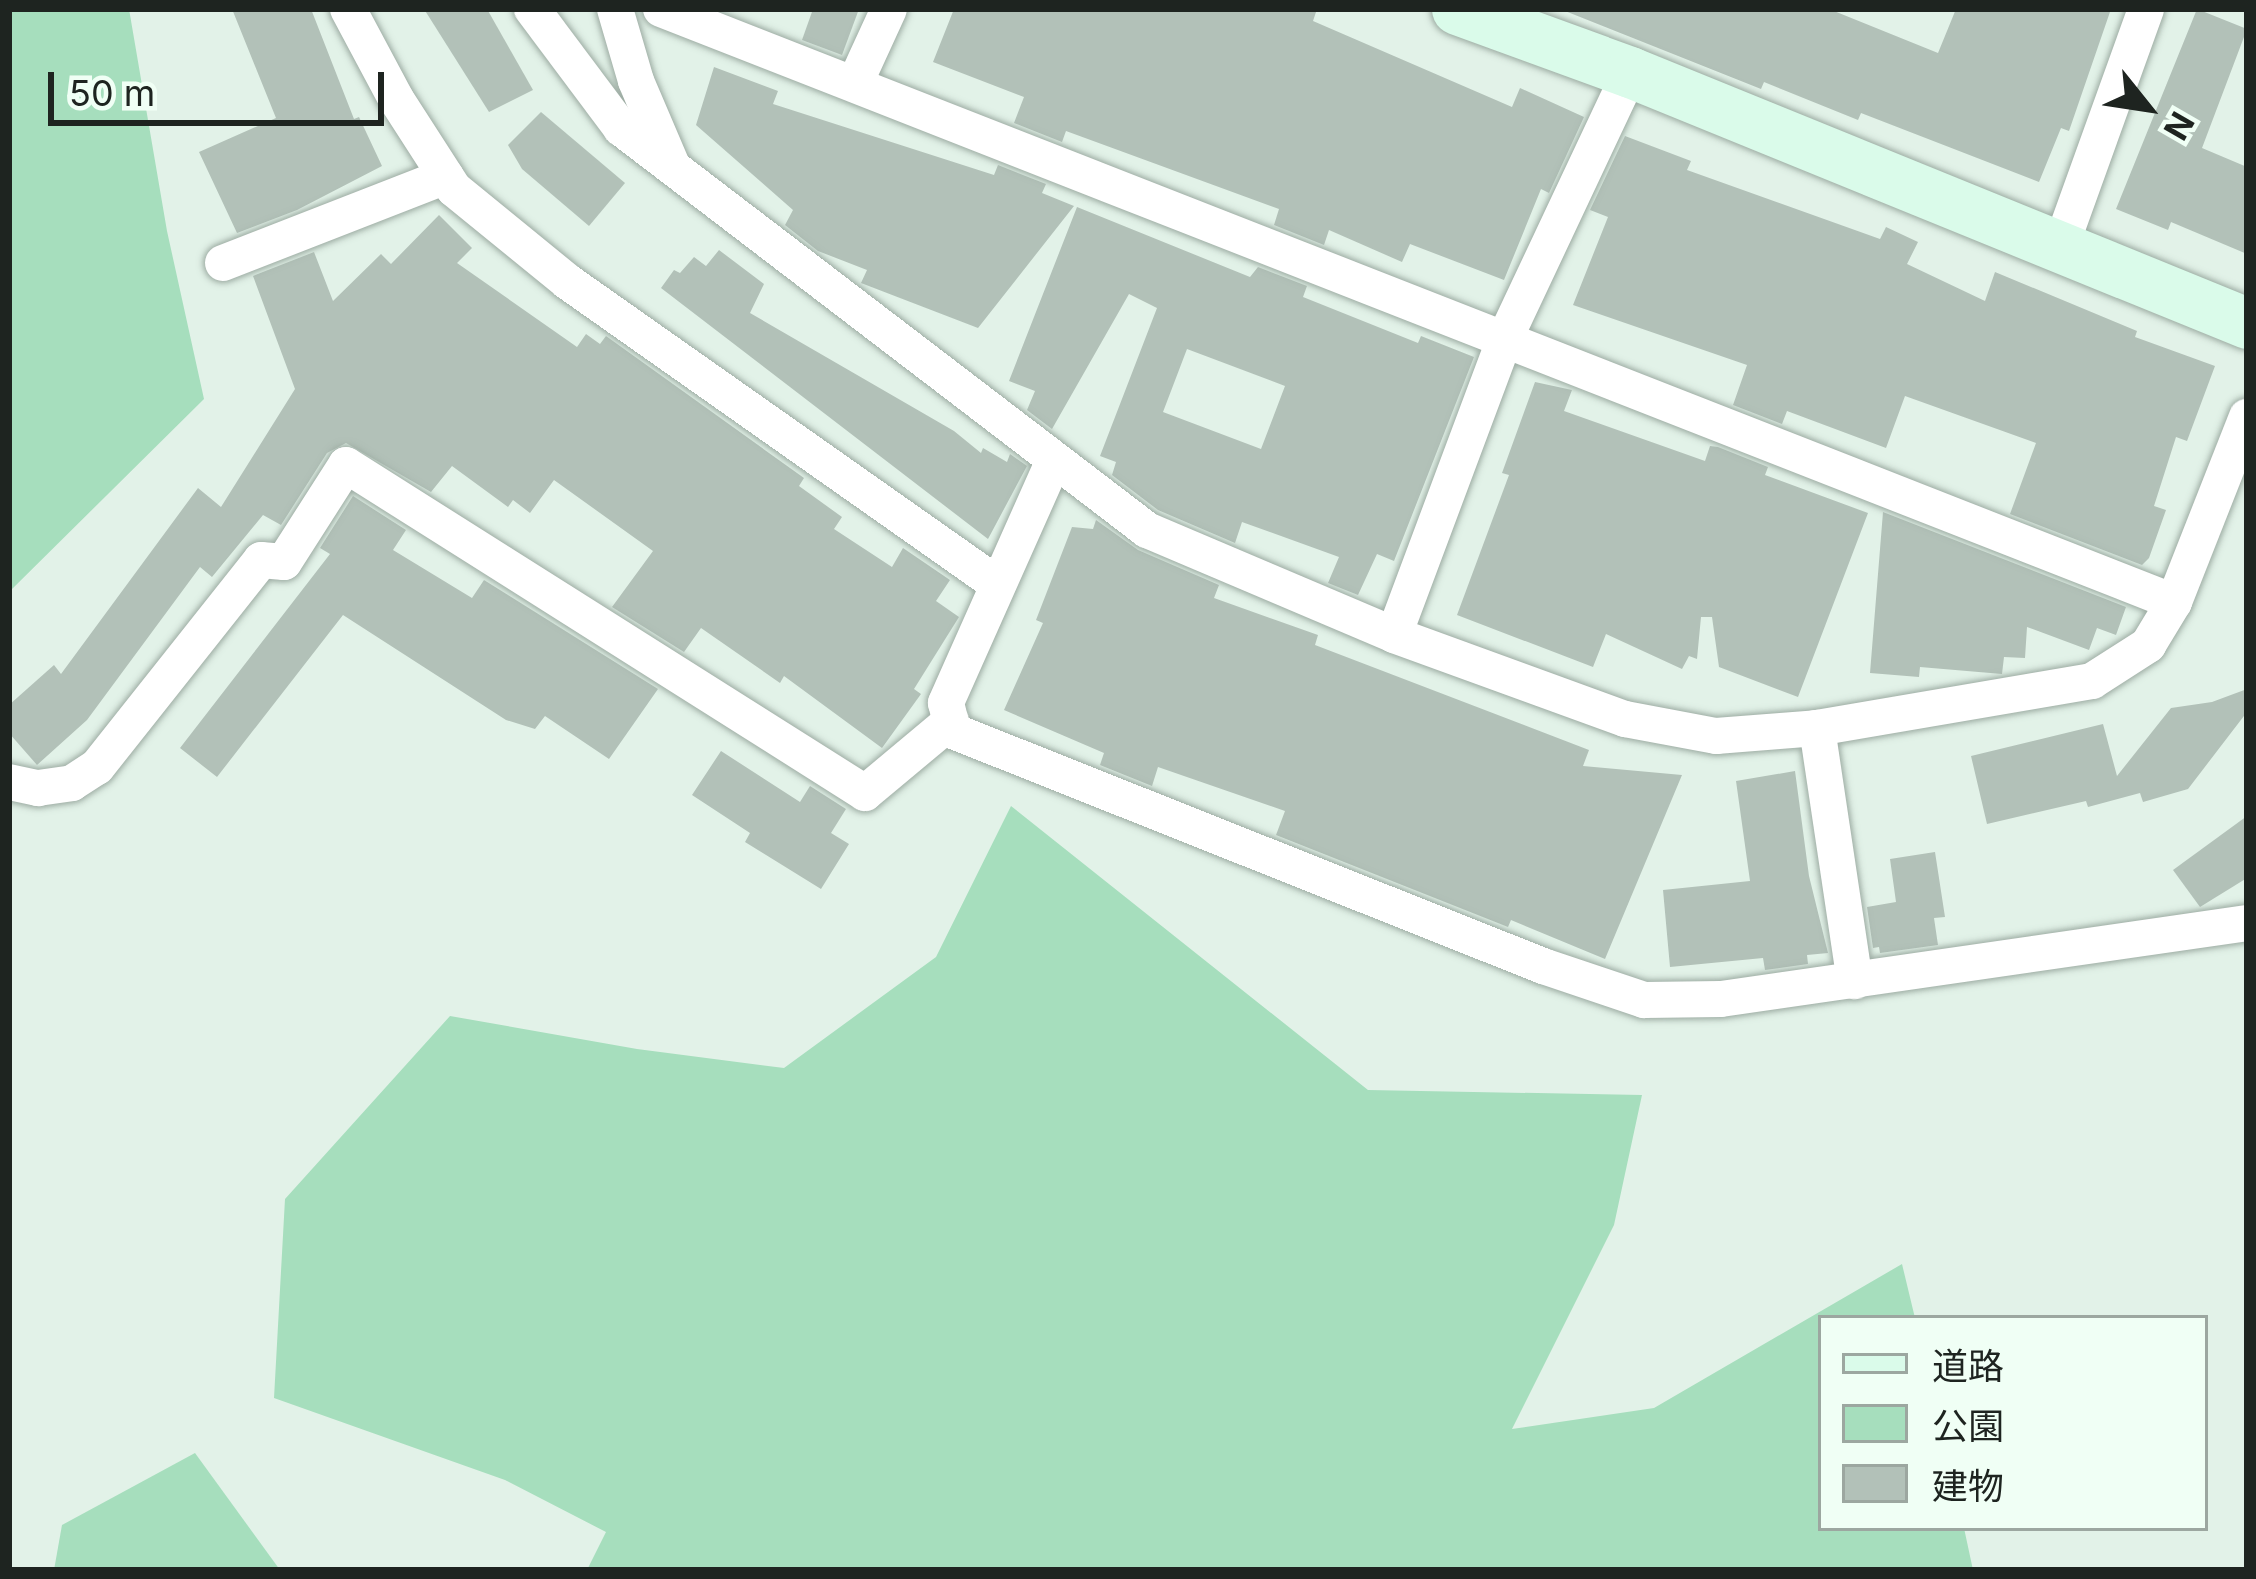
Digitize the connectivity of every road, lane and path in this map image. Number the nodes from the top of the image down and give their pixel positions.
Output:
1 (348, 9) edge
2 (532, 9) edge
3 (614, 9) edge
4 (662, 9) edge
5 (889, 9) edge
6 (1457, 9) edge
7 (2146, 9) edge
8 (1630, 72) junction
9 (856, 81) junction
10 (671, 163) junction
11 (446, 176) junction
12 (2059, 251) junction
13 (223, 263) dead end
14 (2247, 323) edge
15 (1506, 336) junction
16 (2247, 417) edge
17 (1054, 460) junction
18 (997, 584) junction
19 (2174, 602) junction
20 (1394, 635) junction
21 (952, 721) junction
22 (1816, 728) junction
23 (9, 782) edge
24 (2247, 923) edge
25 (1855, 981) junction

1 - 11 street
2 - 10 street
3 - 10 street
4 - 9 street
5 - 9 street
6 - 8 street
7 - 12 street
8 - 12 street
8 - 15 street
9 - 15 street
10 - 17 street
11 - 13 street
11 - 18 street
12 - 14 street
15 - 19 street
15 - 20 street
16 - 19 street
17 - 18 street
17 - 20 street
18 - 21 street
19 - 22 street
20 - 22 street
21 - 23 street
21 - 25 street
22 - 25 street
24 - 25 street

